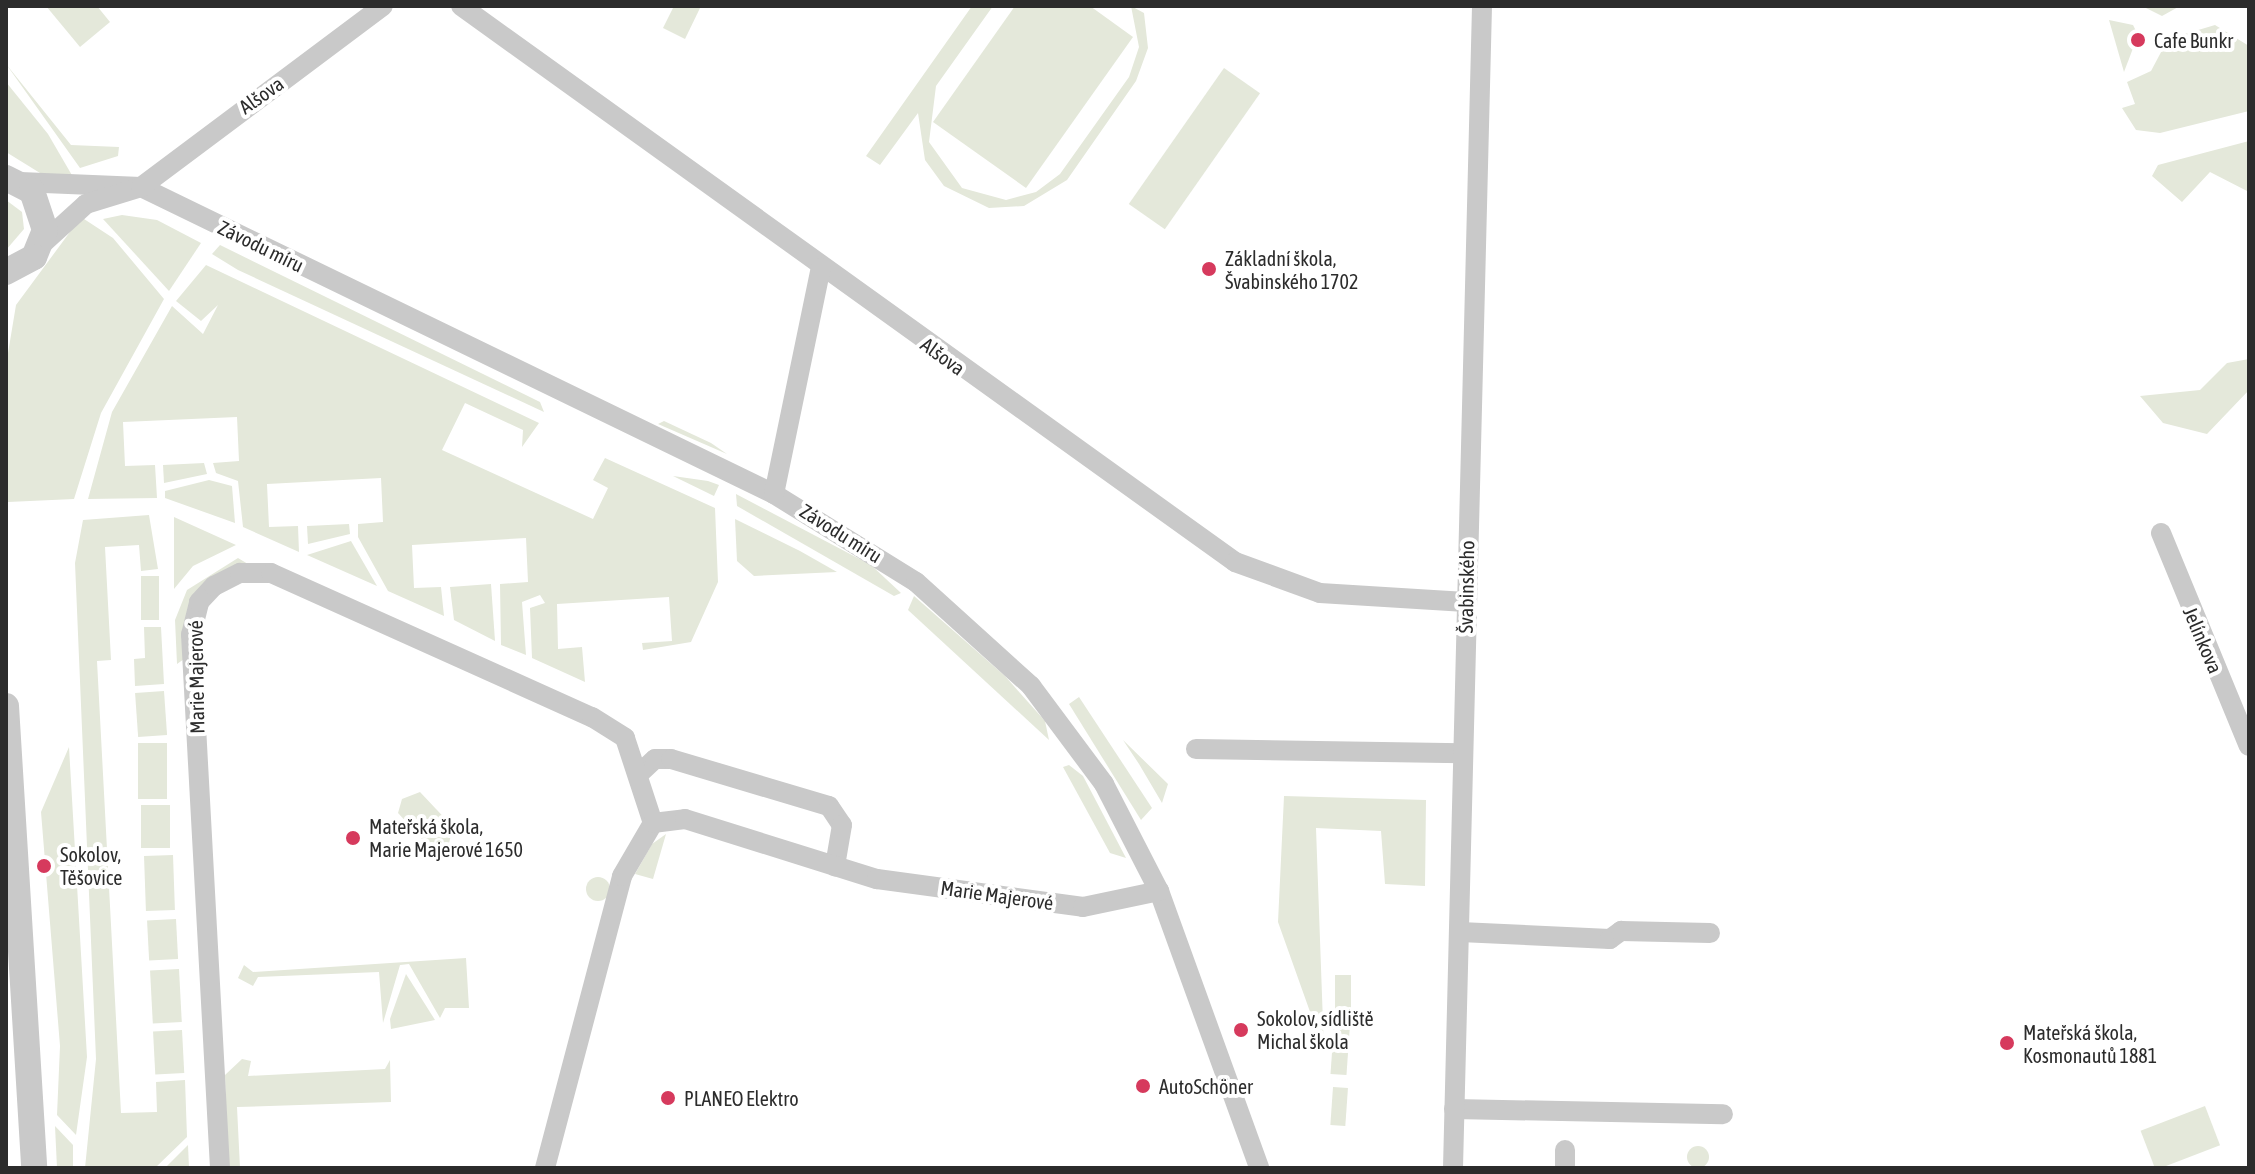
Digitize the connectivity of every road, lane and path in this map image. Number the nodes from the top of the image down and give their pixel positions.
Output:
1 (383, 6) edge
2 (461, 6) edge
3 (1482, 6) edge
4 (13, 180) edge
5 (141, 187) junction
6 (42, 244) junction
7 (821, 268) junction
8 (6, 272) edge
9 (774, 494) junction
10 (2161, 533) dead end
11 (1466, 602) junction
12 (6, 706) edge
13 (2249, 746) edge
14 (1196, 749) dead end
15 (1462, 753) junction
16 (641, 772) junction
17 (653, 823) junction
18 (835, 866) junction
19 (1159, 891) junction
20 (1460, 932) junction
21 (1710, 933) dead end
22 (1454, 1109) junction
23 (1723, 1114) dead end
24 (34, 1168) edge
25 (220, 1168) edge
26 (545, 1168) edge
27 (1259, 1168) edge
28 (1453, 1168) edge

1 - 5 street, Alšova
2 - 7 street, Alšova
3 - 11 street, Švabinského
4 - 5 street, Závodu míru
4 - 6 street
5 - 6 street
5 - 9 street, Závodu míru
6 - 8 street
7 - 9 street
7 - 11 street, Alšova
9 - 19 street, Závodu míru
10 - 13 street, Jelínkova
11 - 15 street, Švabinského
12 - 24 street
14 - 15 street
15 - 20 street, Švabinského
16 - 17 street, Marie Majerové
16 - 18 street
16 - 25 street, Marie Majerové
17 - 18 street, Marie Majerové
17 - 26 street
18 - 19 street, Marie Majerové
19 - 27 street, Závodu míru
20 - 21 street
20 - 22 street, Švabinského
22 - 23 street
22 - 28 street, Švabinského

